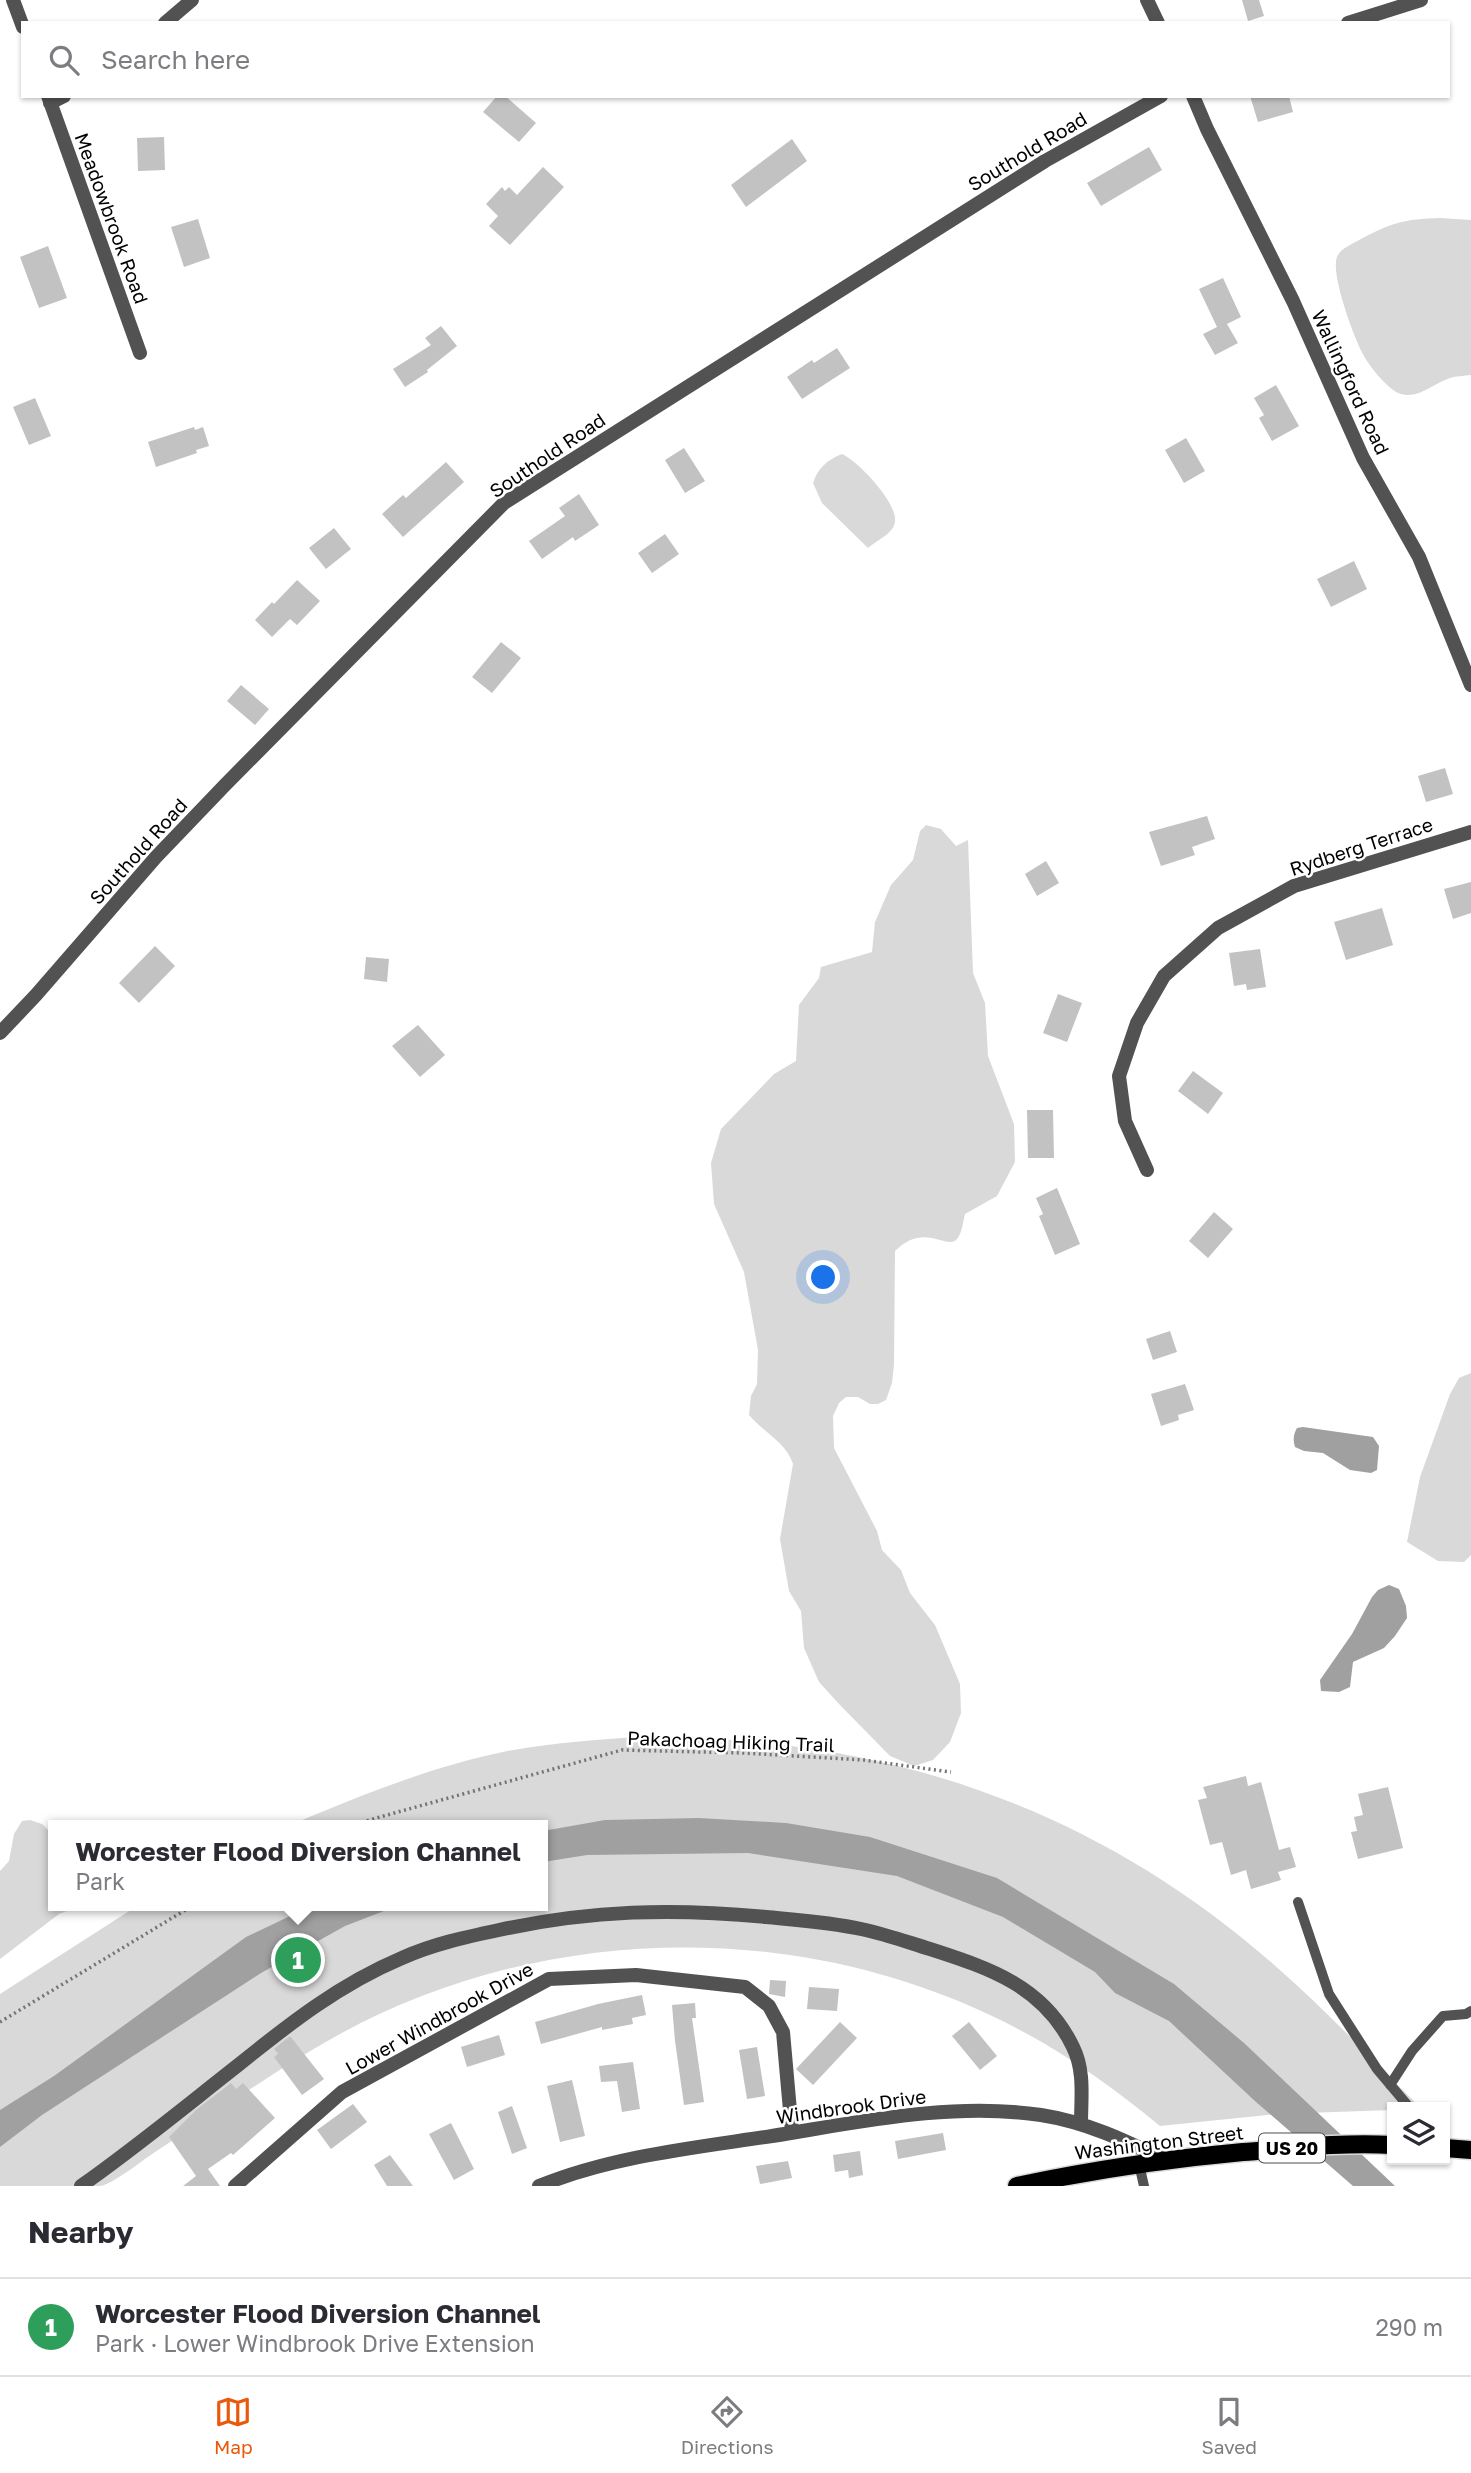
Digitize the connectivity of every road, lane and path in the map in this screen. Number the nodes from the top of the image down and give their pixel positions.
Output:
1 (13, 0) edge
2 (192, 0) edge
3 (1147, 0) edge
4 (1421, 0) edge
5 (167, 21) edge
6 (1157, 21) edge
7 (1354, 21) edge
8 (21, 22) edge
9 (54, 98) edge
10 (1157, 98) edge
11 (1194, 98) edge
12 (140, 353) dead end
13 (1471, 685) edge
14 (1471, 832) edge
15 (0, 1033) edge
16 (1147, 1170) dead end
17 (951, 1772) dead end
18 (369, 1820) edge
19 (1298, 1902) dead end
20 (184, 1911) edge
21 (1471, 2011) edge
22 (0, 2022) edge
23 (1390, 2085) junction
24 (1405, 2102) edge
25 (1081, 2123) junction
26 (792, 2133) junction
27 (1387, 2145) edge
28 (1450, 2148) edge
29 (1471, 2150) edge
30 (1165, 2160) junction
31 (1139, 2164) junction
32 (81, 2186) edge
33 (235, 2186) edge
34 (539, 2186) edge
35 (1017, 2186) edge
36 (1144, 2186) edge

1 - 8 street
2 - 5 street
3 - 6 street
4 - 7 street
9 - 12 street, Meadowbrook Road
10 - 15 street, Southold Road
11 - 13 street, Wallingford Road
14 - 16 street, Rydberg Terrace
17 - 18 path, Pakachoag Hiking Trail
19 - 23 lane
20 - 22 path
21 - 23 lane
23 - 24 lane
25 - 26 street, Windbrook Drive
25 - 30 street, Windbrook Drive
25 - 32 street
26 - 33 street, Lower Windbrook Drive
26 - 34 street, Windbrook Drive
27 - 30 main road, Washington Street / US 20
28 - 29 main road
30 - 31 main road, Washington Street / US 20
31 - 35 main road, Washington Street / US 20
31 - 36 lane

